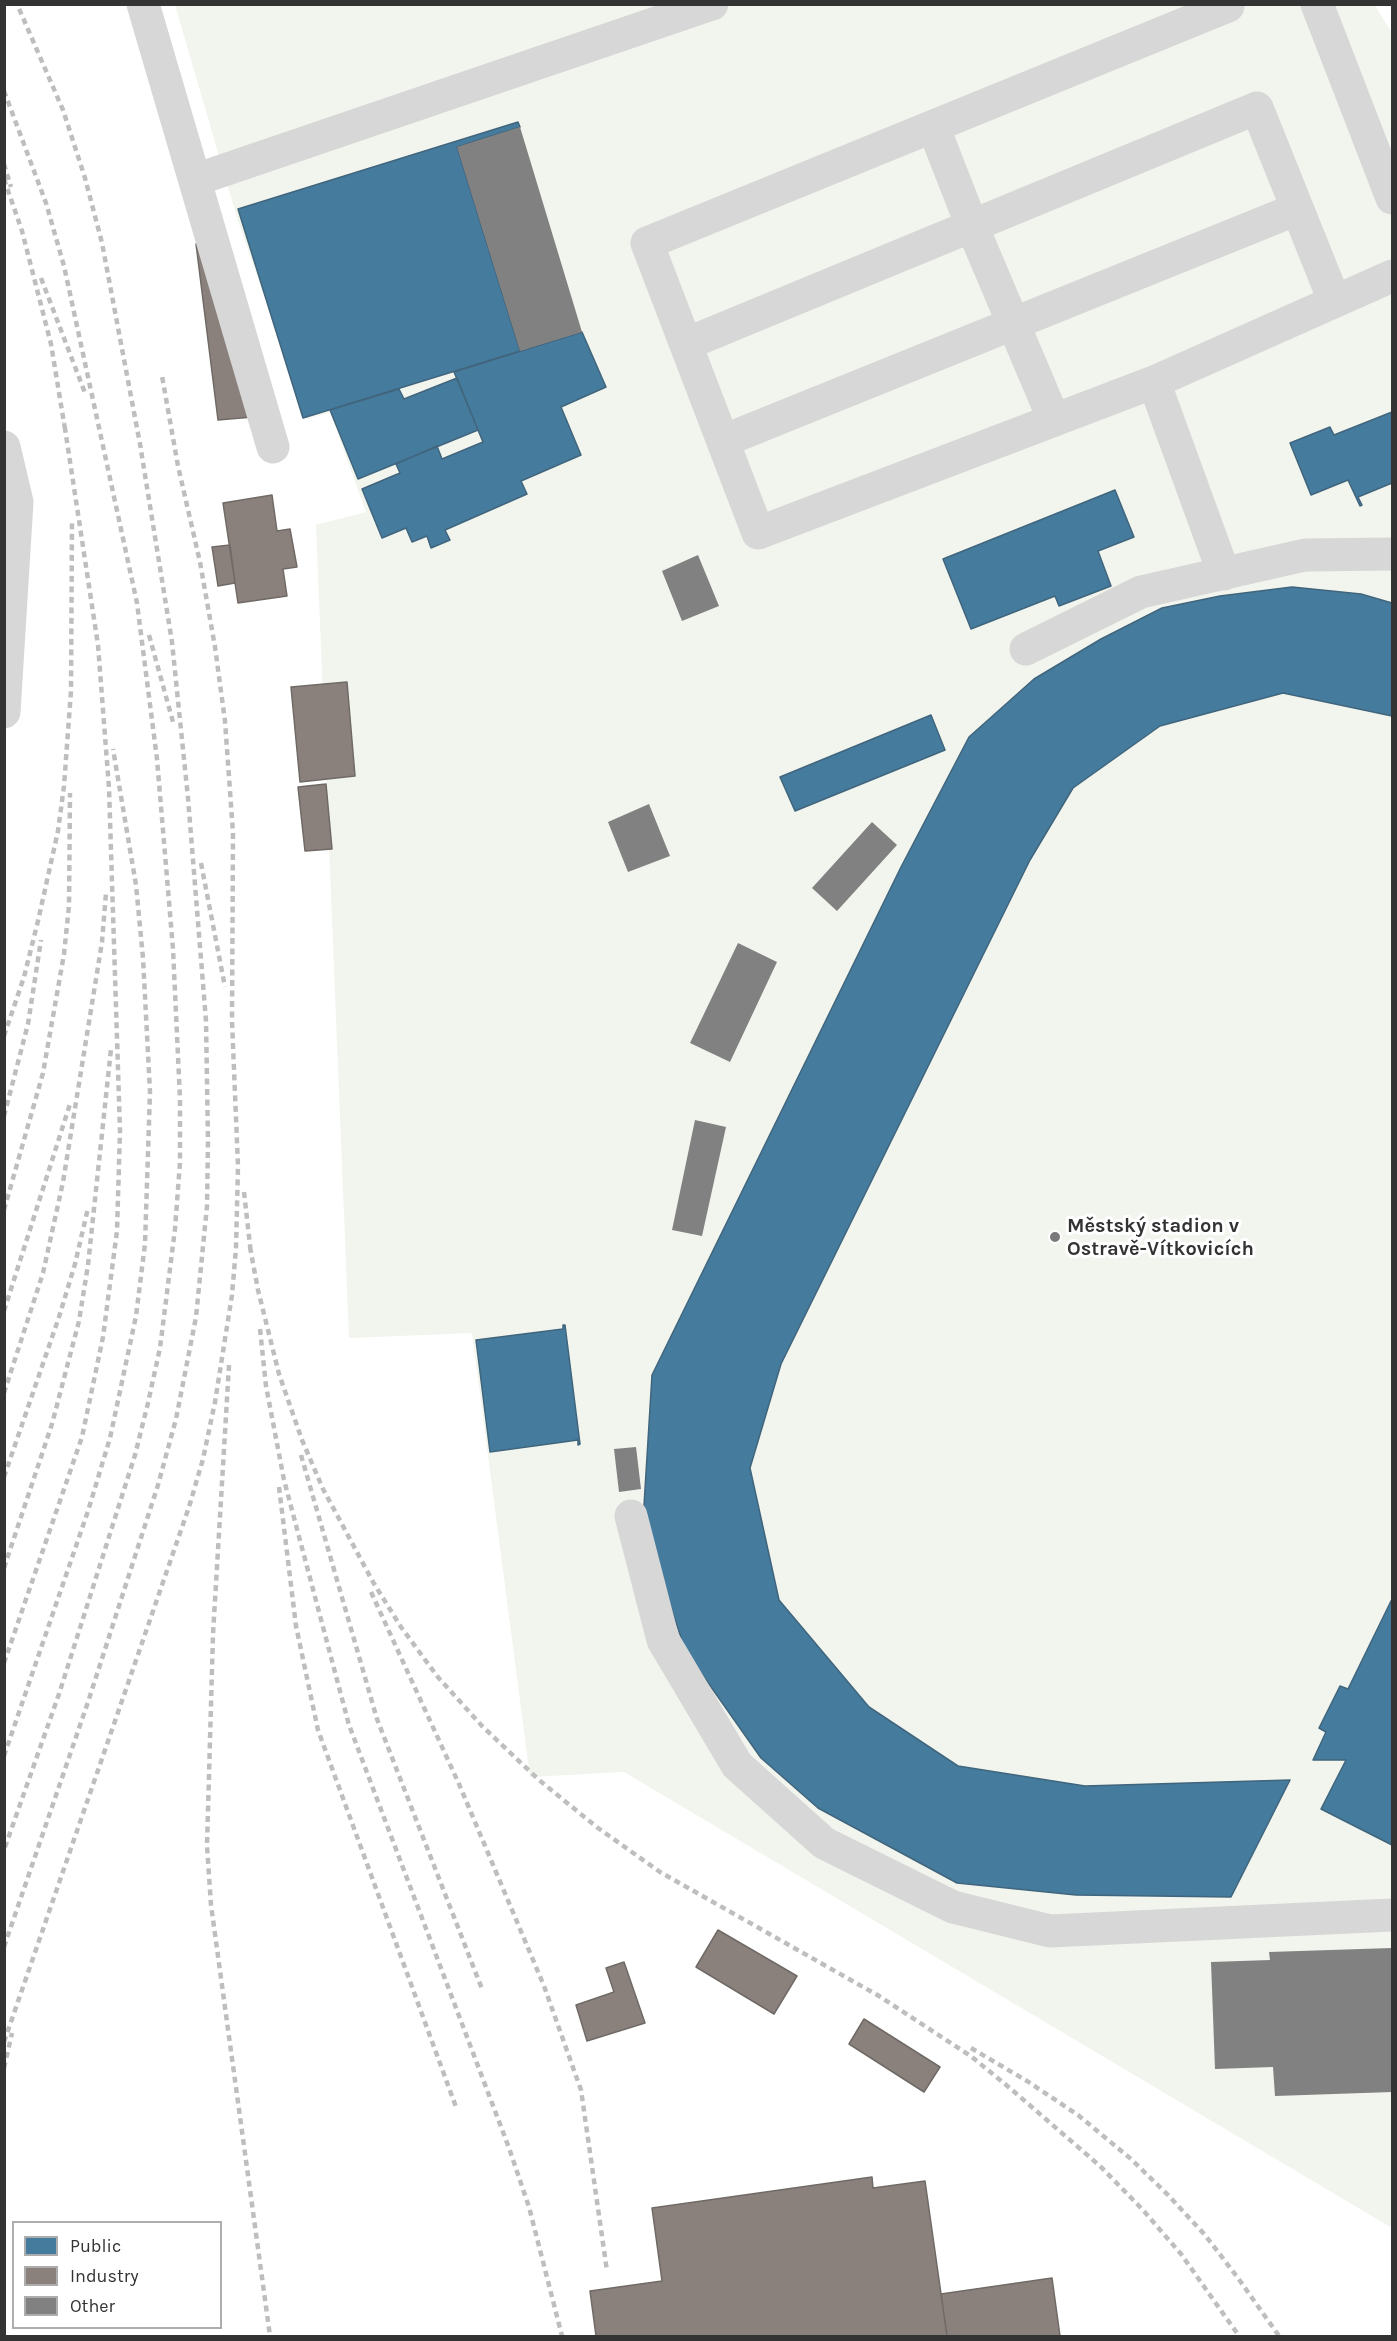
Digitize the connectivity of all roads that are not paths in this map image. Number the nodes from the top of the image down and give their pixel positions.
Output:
1 (143, 4) edge
2 (712, 4) edge
3 (1317, 4) edge
4 (1228, 6) edge
5 (933, 126) junction
6 (195, 180) junction
7 (1392, 198) edge
8 (1297, 209) junction
9 (972, 226) junction
10 (1392, 276) edge
11 (1334, 300) junction
12 (1014, 324) junction
13 (686, 344) junction
14 (1154, 382) junction
15 (1054, 420) junction
16 (723, 441) junction
17 (4, 447) edge
18 (273, 447) dead end
19 (1392, 554) edge
20 (1224, 574) junction
21 (1026, 649) dead end
22 (4, 712) edge
23 (631, 1516) dead end
24 (1392, 1915) edge

1 - 6 street
2 - 6 street
3 - 7 street
4 - 5 street
5 - 9 street
5 - 13 street
6 - 18 street
8 - 9 street
8 - 11 street
8 - 12 street
9 - 12 street
9 - 13 street
10 - 11 street
11 - 14 street
12 - 15 street
12 - 16 street
13 - 16 street
14 - 15 street
14 - 20 street
15 - 16 street
17 - 22 street
19 - 20 street
20 - 21 street
23 - 24 street

